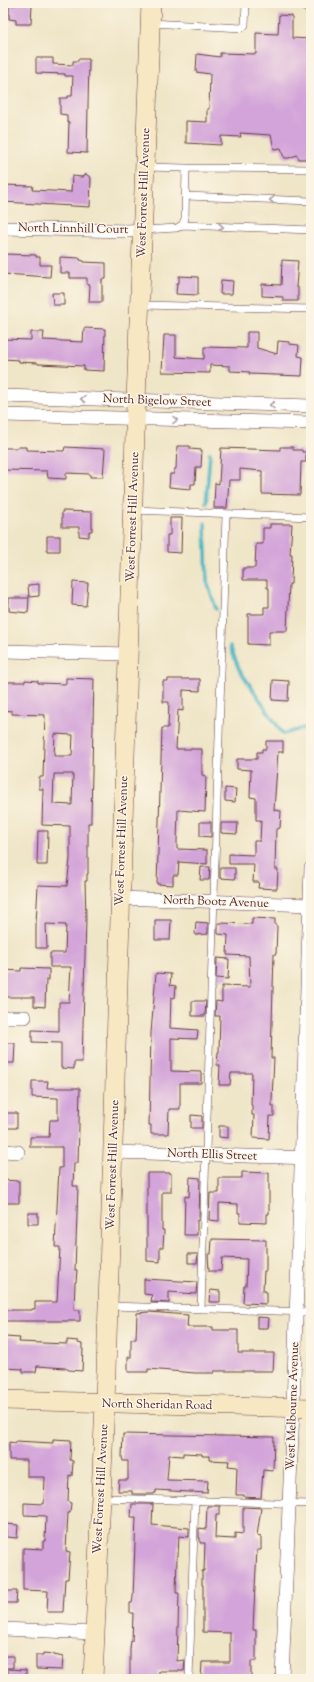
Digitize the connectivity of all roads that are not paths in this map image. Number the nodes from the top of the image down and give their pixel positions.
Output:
1 (151, 3) edge
2 (246, 3) edge
3 (298, 3) edge
4 (311, 11) edge
5 (150, 23) junction
6 (146, 167) junction
7 (186, 168) junction
8 (311, 168) edge
9 (186, 196) junction
10 (311, 201) edge
11 (182, 225) junction
12 (3, 228) edge
13 (143, 230) junction
14 (311, 230) edge
15 (140, 305) junction
16 (311, 309) edge
17 (3, 396) edge
18 (311, 406) edge
19 (136, 410) junction
20 (230, 412) junction
21 (3, 415) edge
22 (311, 423) edge
23 (133, 510) junction
24 (226, 514) junction
25 (311, 517) edge
26 (3, 651) edge
27 (129, 654) junction
28 (311, 868) edge
29 (120, 898) junction
30 (215, 902) junction
31 (310, 905) edge
32 (3, 1017) edge
33 (25, 1017) dead end
34 (3, 1151) edge
35 (18, 1152) dead end
36 (113, 1152) junction
37 (207, 1155) junction
38 (306, 1158) edge
39 (108, 1306) junction
40 (201, 1309) junction
41 (296, 1311) junction
42 (311, 1312) edge
43 (3, 1400) edge
44 (105, 1403) junction
45 (302, 1408) edge
46 (100, 1498) junction
47 (196, 1500) junction
48 (289, 1503) junction
49 (311, 1504) edge
50 (3, 1629) edge
51 (94, 1633) junction
52 (93, 1679) edge
53 (189, 1679) edge
54 (282, 1679) edge

1 - 5 main road, West Forrest Hill Avenue
2 - 5 lane
3 - 4 lane
5 - 6 main road, West Forrest Hill Avenue
6 - 7 lane
6 - 13 main road, West Forrest Hill Avenue
7 - 8 lane
7 - 9 lane
10 -> 9 lane
9 - 11 lane
11 - 13 lane
11 -> 14 lane
12 - 13 street, North Linnhill Court
13 - 15 main road, West Forrest Hill Avenue
15 - 16 lane
15 - 19 main road, West Forrest Hill Avenue
19 -> 17 street, North Bigelow Street
18 -> 20 street, North Bigelow Street
19 -> 20 street, North Bigelow Street
19 - 20 street, North Bigelow Street
19 - 21 street, North Bigelow Street
19 - 23 main road, West Forrest Hill Avenue
20 - 22 street, North Bigelow Street
23 - 24 lane
23 - 27 main road, West Forrest Hill Avenue
24 - 25 lane
24 - 30 lane
26 - 27 street
27 - 29 main road, West Forrest Hill Avenue
28 - 31 street, West Melbourne Avenue
29 - 30 street, North Bootz Avenue
29 - 36 main road, West Forrest Hill Avenue
30 - 31 street, North Bootz Avenue
30 - 37 lane
31 - 38 street, West Melbourne Avenue
32 - 33 street
34 - 35 street
36 - 37 street, North Ellis Street
36 - 39 main road, West Forrest Hill Avenue
37 - 38 street, North Ellis Street
37 - 40 lane
38 - 41 street, West Melbourne Avenue
39 - 40 lane
39 - 44 main road, West Forrest Hill Avenue
40 - 41 lane
41 - 42 lane
41 - 45 street, West Melbourne Avenue
43 - 44 main road, North Sheridan Road
44 - 45 main road, North Sheridan Road
44 - 46 main road, West Forrest Hill Avenue
45 - 48 street, West Melbourne Avenue
46 - 47 lane
46 - 51 main road, West Forrest Hill Avenue
47 - 48 lane
47 - 53 lane
48 - 49 lane
48 - 54 street, West Melbourne Avenue
50 - 51 street
51 - 52 main road, West Forrest Hill Avenue

